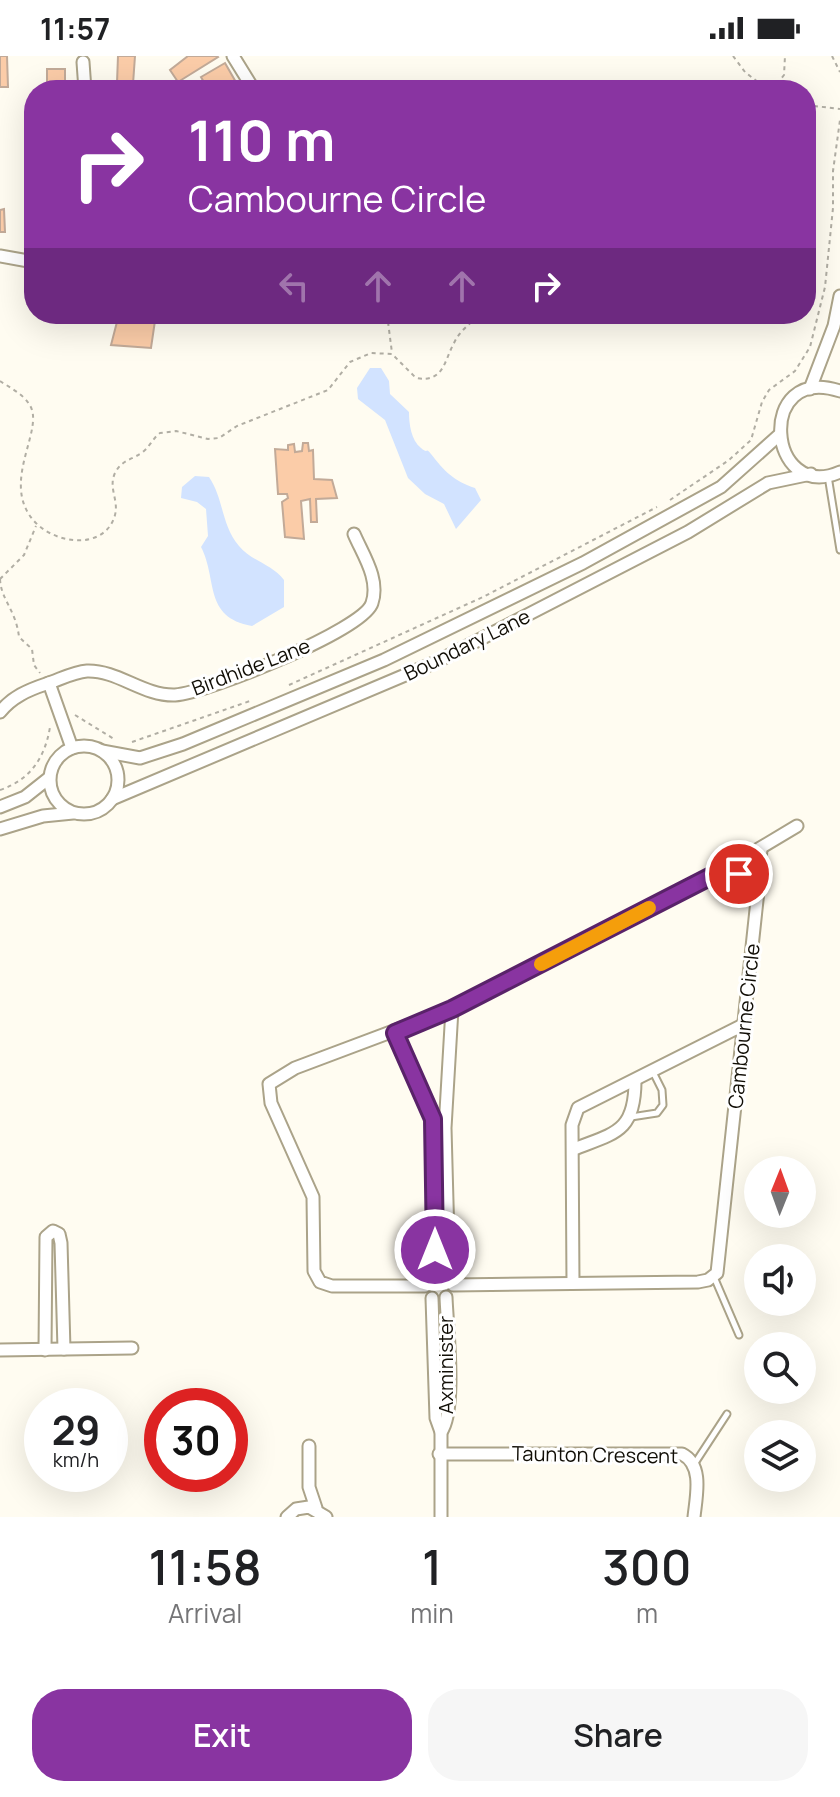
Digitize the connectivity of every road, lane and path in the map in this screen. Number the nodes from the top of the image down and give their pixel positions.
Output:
1 (233, 56) edge
2 (733, 56) edge
3 (785, 56) edge
4 (832, 56) edge
5 (83, 62) dead end
6 (840, 72) edge
7 (84, 80) edge
8 (248, 80) edge
9 (754, 80) edge
10 (779, 80) edge
11 (816, 106) edge
12 (840, 109) edge
13 (840, 120) edge
14 (0, 256) edge
15 (24, 260) edge
16 (840, 296) edge
17 (388, 324) edge
18 (471, 324) edge
19 (392, 354) junction
20 (0, 381) edge
21 (810, 389) junction
22 (840, 391) edge
23 (778, 436) junction
24 (840, 472) edge
25 (811, 474) junction
26 (827, 475) junction
27 (36, 525) junction
28 (354, 534) dead end
29 (840, 550) edge
30 (0, 579) edge
31 (49, 683) junction
32 (286, 687) dead end
33 (255, 700) dead end
34 (0, 711) edge
35 (59, 712) junction
36 (118, 742) dead end
37 (131, 743) dead end
38 (72, 748) junction
39 (102, 751) junction
40 (49, 778) junction
41 (0, 790) edge
42 (112, 799) junction
43 (0, 807) edge
44 (74, 813) junction
45 (797, 826) dead end
46 (0, 829) edge
47 (761, 848) junction
48 (725, 869) junction
49 (758, 891) junction
50 (452, 1009) junction
51 (745, 1024) junction
52 (395, 1033) junction
53 (653, 1072) junction
54 (635, 1081) junction
55 (631, 1117) junction
56 (574, 1149) junction
57 (431, 1273) junction
58 (714, 1276) junction
59 (451, 1280) junction
60 (573, 1283) junction
61 (425, 1286) junction
62 (446, 1297) junction
63 (432, 1298) junction
64 (739, 1335) dead end
65 (132, 1348) dead end
66 (64, 1349) junction
67 (0, 1350) edge
68 (45, 1350) junction
69 (727, 1414) dead end
70 (441, 1432) junction
71 (309, 1446) dead end
72 (439, 1454) junction
73 (694, 1464) junction
74 (309, 1487) junction
75 (321, 1512) edge
76 (292, 1513) edge
77 (339, 1517) edge
78 (441, 1517) edge
79 (694, 1517) edge

1 - 8 street
2 - 9 path
3 - 10 path
4 - 6 path
5 - 7 street
11 - 12 path
13 - 32 path
14 - 15 street
16 - 21 street
17 - 19 path
18 - 19 path
19 - 27 path
20 - 27 path
21 - 22 street
21 - 23 street
23 - 25 street
23 - 39 street, Boundary Lane
24 - 26 street, Boundary Lane
25 - 26 street, Boundary Lane
25 - 42 street, Boundary Lane
26 - 29 lane
27 - 30 path
28 - 31 street, Birdhide Lane
30 - 31 path
31 - 34 street, Birdhide Lane
31 - 35 street
33 - 37 path
35 - 36 path
35 - 38 street
35 - 41 path
38 - 39 street
38 - 40 street
39 - 42 street
40 - 43 street
40 - 44 street
42 - 44 street
44 - 46 street
45 - 47 street
47 - 48 street
47 - 49 street, Cambourne Circle
48 - 49 street
48 - 50 street
49 - 51 street, Cambourne Circle
50 - 52 street
50 - 59 street
51 - 53 street
51 - 58 street, Cambourne Circle
52 - 57 street
52 - 61 street
53 - 54 street
53 - 55 lane
54 - 55 street
54 - 56 street
55 - 56 street
56 - 60 street
57 - 59 street
57 - 61 street
58 - 60 street
58 - 64 lane
59 - 60 street
59 - 62 street
61 - 63 street
62 - 63 street
62 - 70 street, Axminister
63 - 70 street, Axminister
65 - 66 street
66 - 68 street
66 - 68 street
67 - 68 street
69 - 73 lane
70 - 72 street, Axminister
71 - 74 street
72 - 73 street, Taunton Crescent
72 - 78 street, Axminister
73 - 79 street, Taunton Crescent
74 - 75 street
74 - 76 street
75 - 76 street
75 - 77 street

